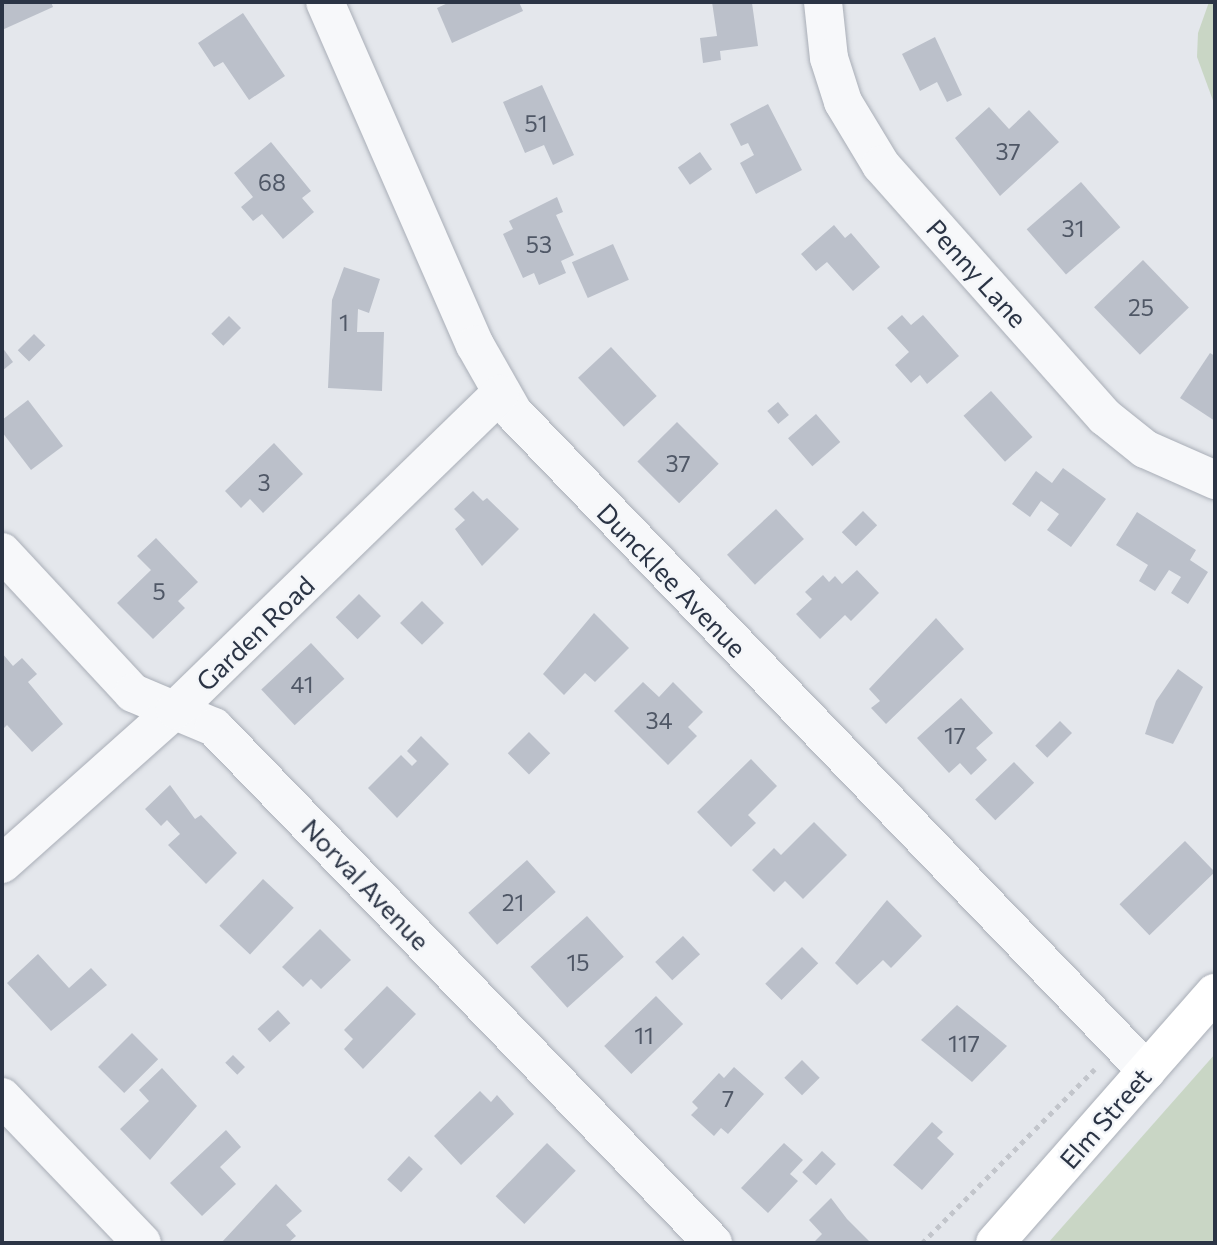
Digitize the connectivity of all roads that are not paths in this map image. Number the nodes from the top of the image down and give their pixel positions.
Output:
1 (325, 2) edge
2 (823, 2) edge
3 (500, 394) junction
4 (1215, 480) edge
5 (2, 552) edge
6 (175, 710) junction
7 (2, 864) edge
8 (1215, 993) edge
9 (1147, 1072) junction
10 (2, 1097) edge
11 (142, 1243) edge
12 (713, 1243) edge
13 (995, 1243) edge

1 - 3 street, Duncklee Avenue
2 - 4 street, Penny Lane
3 - 6 street, Garden Road
3 - 9 street, Duncklee Avenue
5 - 6 street, Norval Avenue
6 - 7 street, Garden Road
6 - 12 street, Norval Avenue
8 - 9 main road, Elm Street
9 - 13 main road, Elm Street
10 - 11 street

